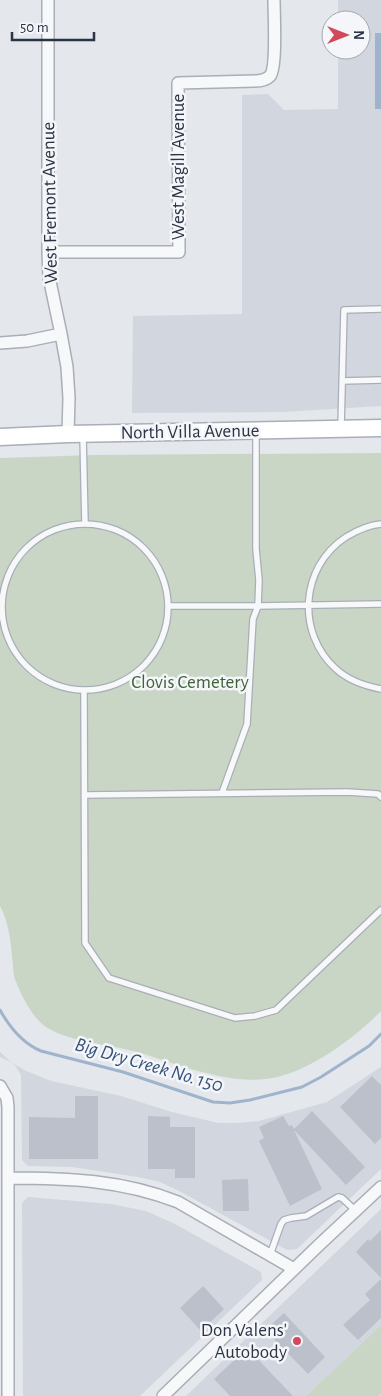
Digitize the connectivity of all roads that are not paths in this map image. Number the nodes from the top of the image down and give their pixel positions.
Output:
1 (48, 0) edge
2 (274, 0) edge
3 (48, 252) junction
4 (381, 309) edge
5 (61, 334) junction
6 (0, 343) edge
7 (381, 380) edge
8 (342, 381) junction
9 (381, 428) edge
10 (341, 429) junction
11 (256, 431) junction
12 (76, 434) junction
13 (0, 437) edge
14 (85, 524) junction
15 (381, 524) edge
16 (381, 604) edge
17 (308, 605) junction
18 (168, 606) junction
19 (258, 606) junction
20 (381, 689) edge
21 (84, 690) junction
22 (222, 794) junction
23 (85, 795) junction
24 (381, 797) edge
25 (381, 910) edge
26 (0, 1086) edge
27 (8, 1178) junction
28 (381, 1187) edge
29 (356, 1211) junction
30 (270, 1255) junction
31 (294, 1270) junction
32 (8, 1396) edge
33 (164, 1396) edge

1 - 3 street, West Fremont Avenue
2 - 3 street, West Magill Avenue
3 - 5 street, West Fremont Avenue
4 - 8 lane
5 - 6 street
5 - 12 street, West Fremont Avenue
7 - 8 lane
8 - 10 lane
9 - 10 main road, North Villa Avenue
10 - 11 main road, North Villa Avenue
11 - 12 main road, North Villa Avenue
11 - 19 lane
12 - 13 main road, North Villa Avenue
12 - 14 lane
14 - 18 lane
14 - 21 lane
15 - 17 lane
16 - 17 lane
17 - 19 lane
17 - 20 lane
18 - 19 lane
18 - 21 lane
19 - 22 lane
21 - 23 lane
22 - 23 lane
22 - 24 lane
23 - 25 lane
26 - 27 street
27 - 30 street
27 - 32 street
28 - 29 street
29 - 30 lane
29 - 31 street
30 - 31 street
31 - 33 street

